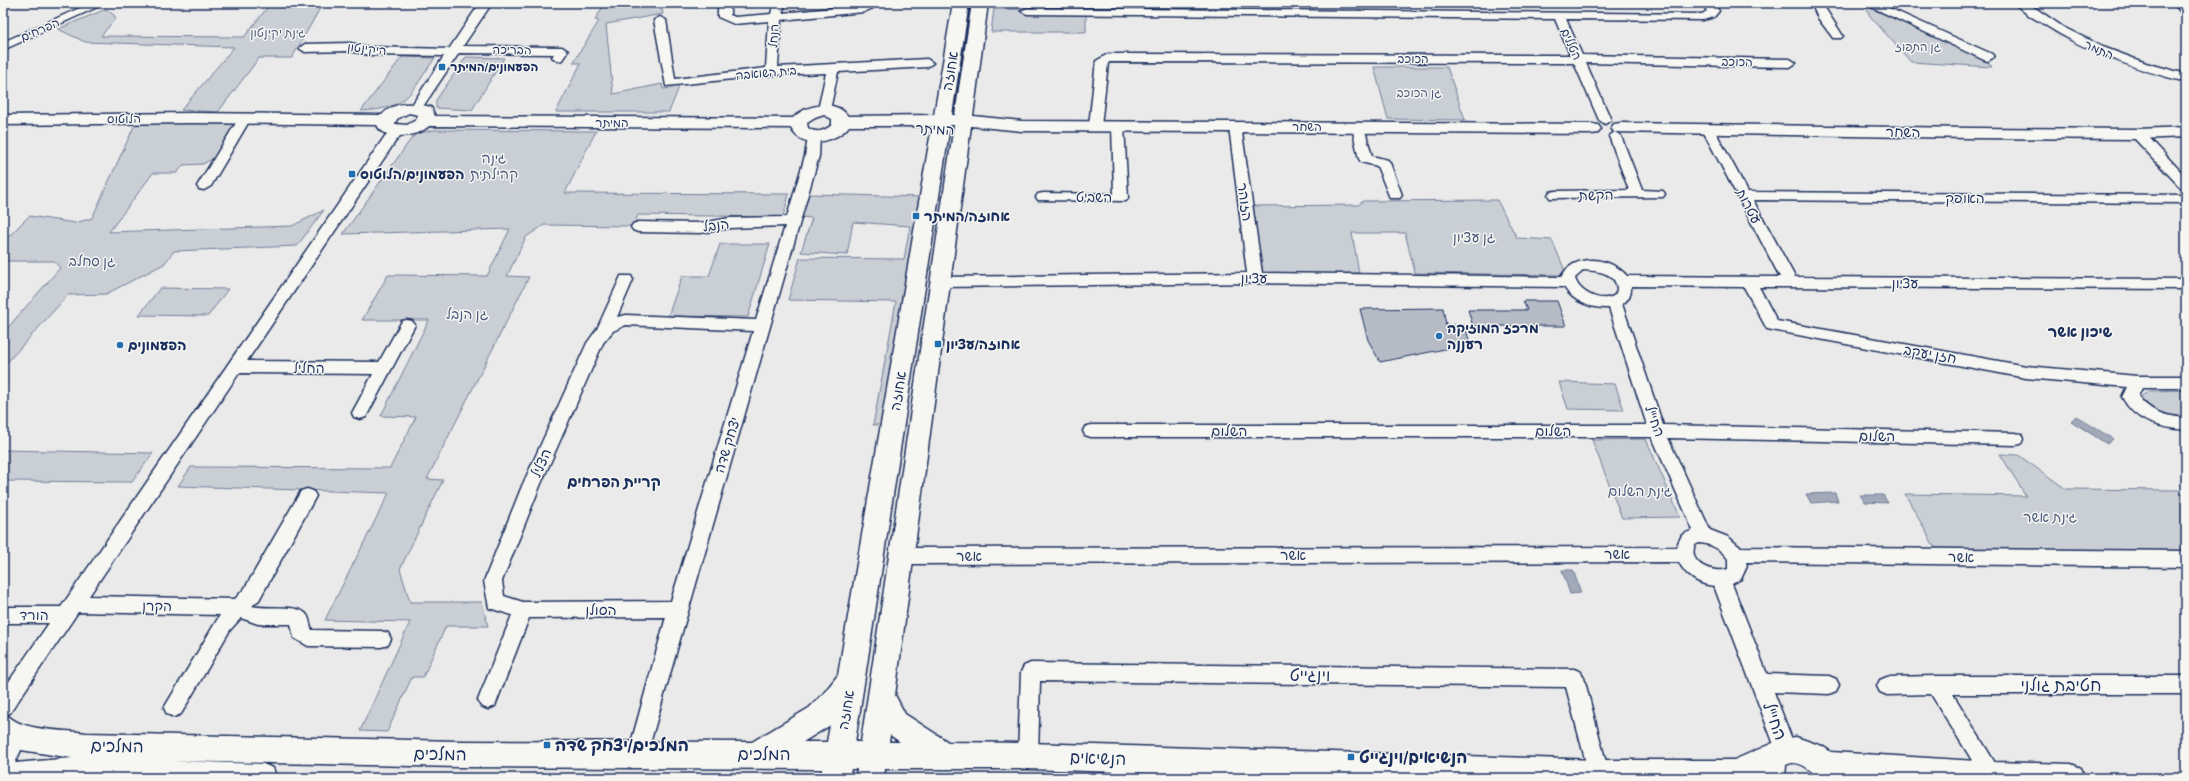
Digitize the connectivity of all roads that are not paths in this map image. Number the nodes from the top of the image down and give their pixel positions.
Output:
1 (100, 3) edge
2 (486, 3) edge
3 (724, 3) edge
4 (780, 3) edge
5 (878, 3) edge
6 (961, 3) edge
7 (980, 3) edge
8 (1708, 3) edge
9 (1824, 3) edge
10 (1869, 3) edge
11 (2021, 3) edge
12 (2180, 3) edge
13 (2186, 8) edge
14 (1394, 9) edge
15 (1027, 11) dead end
16 (1559, 16) junction
17 (775, 18) junction
18 (660, 20) dead end
19 (1837, 36) dead end
20 (3, 46) edge
21 (305, 48) dead end
22 (454, 51) junction
23 (1988, 56) dead end
24 (558, 57) dead end
25 (1578, 59) junction
26 (927, 63) dead end
27 (1790, 63) dead end
28 (833, 69) junction
29 (772, 71) junction
30 (2186, 78) edge
31 (824, 110) junction
32 (421, 114) junction
33 (245, 118) junction
34 (3, 120) edge
35 (798, 123) junction
36 (393, 125) junction
37 (840, 126) junction
38 (941, 126) junction
39 (963, 126) junction
40 (1095, 126) junction
41 (1118, 126) junction
42 (1235, 126) junction
43 (1358, 127) junction
44 (1608, 128) junction
45 (1708, 129) junction
46 (2186, 132) edge
47 (2138, 134) junction
48 (814, 137) junction
49 (2186, 185) edge
50 (204, 186) dead end
51 (1637, 194) junction
52 (1658, 194) dead end
53 (1395, 195) dead end
54 (1555, 196) dead end
55 (1744, 196) junction
56 (1043, 197) dead end
57 (2186, 199) edge
58 (793, 221) junction
59 (638, 227) dead end
60 (1255, 278) junction
61 (626, 280) dead end
62 (1624, 281) junction
63 (940, 282) junction
64 (1569, 282) junction
65 (1749, 282) junction
66 (1790, 282) junction
67 (2186, 284) edge
68 (1614, 302) junction
69 (407, 326) dead end
70 (762, 326) junction
71 (604, 328) junction
72 (234, 367) junction
73 (385, 368) junction
74 (2137, 382) junction
75 (2186, 382) edge
76 (360, 413) dead end
77 (2186, 424) edge
78 (1091, 431) dead end
79 (1657, 431) junction
80 (2015, 439) dead end
81 (307, 496) dead end
82 (1704, 536) junction
83 (1684, 554) junction
84 (1735, 554) junction
85 (902, 556) junction
86 (2186, 559) edge
87 (1721, 579) junction
88 (496, 602) joint
89 (240, 607) junction
90 (678, 609) junction
91 (69, 610) junction
92 (524, 610) junction
93 (3, 615) edge
94 (381, 639) dead end
95 (851, 679) junction
96 (1761, 683) junction
97 (1829, 685) dead end
98 (1936, 685) junction
99 (2186, 685) edge
100 (1887, 686) dead end
101 (882, 696) junction
102 (488, 700) dead end
103 (3, 708) edge
104 (174, 708) dead end
105 (5, 739) edge
106 (638, 754) junction
107 (757, 754) junction
108 (943, 755) junction
109 (1028, 756) junction
110 (1777, 761) edge
111 (836, 766) edge
112 (872, 767) edge
113 (1830, 771) edge
114 (1599, 774) junction
115 (1993, 776) junction
116 (3, 778) edge
117 (263, 778) edge
118 (2071, 778) edge

1 - 20 street, הפרחים
2 - 22 street
3 - 17 street
4 - 17 street, הנחל
5 - 17 street
6 - 38 street, אחוזה
7 - 39 street, אחוזה
8 - 16 street
9 - 19 street
10 - 23 street
11 - 30 street, התמר
12 - 13 street
14 - 15 street, הטללים
14 - 16 street, הטללים
16 - 25 street, הטללים
17 - 29 street, הנחל
18 - 29 street, בית השואבה
21 - 22 street, היקינטון
22 - 24 street, הבריכה
22 - 32 street
25 - 27 street, הכוכב
25 - 40 street, הכוכב
25 - 44 street, הטללים
26 - 28 street, בית השואבה
28 - 29 street, בית השואבה
28 - 31 street
31 - 35 street
31 - 37 street
32 - 35 street, המיתר
32 - 36 street, המיתר
33 - 34 street, הלוטוס
33 - 36 street, הלוטוס
33 - 50 street
35 - 48 street
36 - 72 street
37 - 38 street, המיתר
37 - 48 street
38 - 39 street, המיתר
38 - 95 street, אחוזה
39 - 40 street, השחר
39 - 63 street, אחוזה
40 - 41 street, השחר
41 - 42 street, השחר
41 - 56 street, השביט
42 - 43 street, השחר
42 - 60 street, הזוהר
43 - 44 street, השחר
43 - 53 street
44 - 45 street, השחר
44 - 51 street, הקשת
45 - 47 street, השחר
45 - 55 street, עטרות
46 - 47 street, השחר
47 - 49 street
48 - 58 street, יצחק שדה
51 - 52 street, הקשת
51 - 54 street, הקשת
55 - 57 street, האופק
55 - 66 street, עטרות
58 - 59 street, הנבל
58 - 70 street, יצחק שדה
60 - 63 street, עציון
60 - 64 street, עציון
61 - 71 street, הצליל
62 - 64 street
62 - 65 street, עציון
62 - 68 street
63 - 85 street, אחוזה
64 - 68 street
65 - 66 street, עציון
65 - 74 street, חזן יעקב
66 - 67 street, עציון
68 - 79 street, החי"ל
69 - 73 street
70 - 71 street
70 - 90 street, יצחק שדה
71 - 88 street, הצליל
72 - 73 street, החליל
72 - 91 street
73 - 76 street
74 - 75 street
74 - 77 street
78 - 79 street, השלום
79 - 80 street, השלום
79 - 82 street, החי"ל
81 - 89 street
82 - 83 street
82 - 84 street
83 - 85 street, אשר
83 - 87 street
84 - 86 street, אשר
84 - 87 street
85 - 101 street, אחוזה
87 - 96 street, החי"ל
88 - 92 street, הסולן
89 - 91 street, הקרן
89 - 94 street, הקרן
89 - 104 street
90 - 92 street, הסולן
90 - 106 street, יצחק שדה
91 - 93 street, הורד
91 - 103 street
92 - 102 street
95 - 107 street
95 - 111 street, אחוזה
96 - 97 street
96 - 110 street, החי"ל
98 - 99 street, חטיבת גולני
98 - 100 street, חטיבת גולני
98 - 115 street
101 - 108 street
101 - 112 street, אחוזה
105 - 106 street, המלכים
106 - 107 street, המלכים
107 - 111 street, המלכים
108 - 109 street, הנשיאים
108 - 112 street, הנשיאים
109 - 114 street, הנשיאים
109 - 114 street, וינגייט
110 - 113 street
110 - 114 street, הנשיאים
111 - 112 street, המלכים
113 - 115 street
115 - 118 street
116 - 117 street, המלכים

